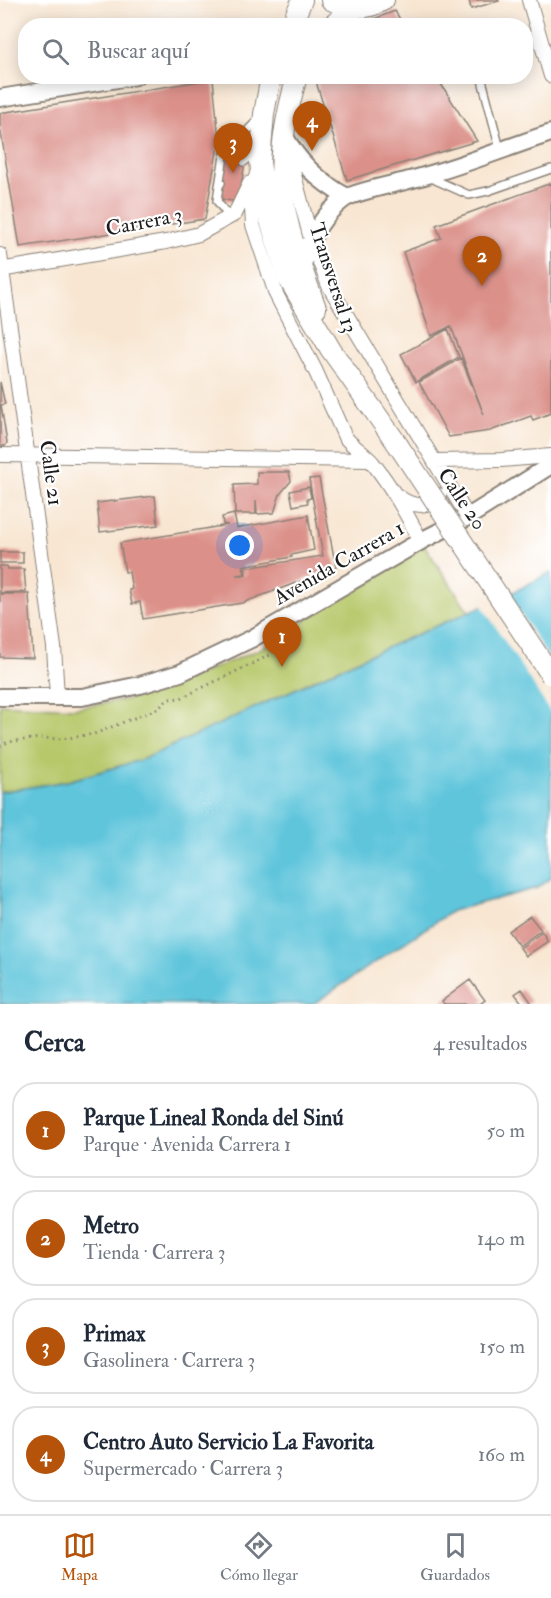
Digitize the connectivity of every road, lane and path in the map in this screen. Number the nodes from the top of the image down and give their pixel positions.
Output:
1 (289, 0) edge
2 (302, 0) edge
3 (331, 0) edge
4 (384, 0) edge
5 (529, 0) edge
6 (355, 9) junction
7 (291, 18) edge
8 (294, 18) edge
9 (342, 18) edge
10 (551, 76) edge
11 (87, 84) edge
12 (270, 84) edge
13 (295, 84) edge
14 (483, 84) edge
15 (0, 98) edge
16 (264, 114) junction
17 (249, 129) dead end
18 (551, 133) edge
19 (284, 135) junction
20 (500, 149) junction
21 (226, 151) dead end
22 (255, 157) junction
23 (551, 169) edge
24 (426, 176) junction
25 (346, 197) junction
26 (229, 217) junction
27 (311, 239) junction
28 (0, 255) edge
29 (302, 269) junction
30 (1, 270) edge
31 (331, 350) junction
32 (0, 455) edge
33 (27, 455) junction
34 (551, 456) edge
35 (370, 460) junction
36 (435, 461) junction
37 (551, 465) edge
38 (446, 480) junction
39 (397, 495) junction
40 (468, 517) junction
41 (421, 542) junction
42 (270, 655) dead end
43 (551, 675) edge
44 (0, 697) edge
45 (57, 697) junction
46 (0, 746) edge

1 - 7 street
2 - 8 main road
3 - 6 main road
4 - 6 main road
5 - 10 street
6 - 9 main road
11 - 15 street
12 - 16 main road, Transversal 13
13 - 19 main road, Transversal 13
14 - 20 lane
16 - 17 lane
16 - 22 main road, Transversal 13
18 - 20 street
19 - 25 street
19 - 27 street
19 - 29 main road, Transversal 13
20 - 24 street
21 - 26 lane
22 - 26 street, Carrera 3
22 - 31 main road, Transversal 13
22 - 35 street
23 - 24 lane
24 - 25 street
25 - 27 street
26 - 30 street, Carrera 3
27 - 29 street
27 - 36 street
28 - 30 street, Calle 21
29 - 31 main road, Transversal 13
30 - 33 street, Calle 21
31 - 43 main road, Calle 20, bridge
32 - 33 street
33 - 35 street
33 - 45 street, Calle 21
34 - 36 street
35 - 39 street
36 - 38 street
37 - 40 street, Avenida Carrera 1
38 - 39 street
38 - 40 street
39 - 41 street
40 - 41 street, Avenida Carrera 1
41 - 45 street, Avenida Carrera 1
42 - 46 path
44 - 45 street, Avenida Carrera 1

